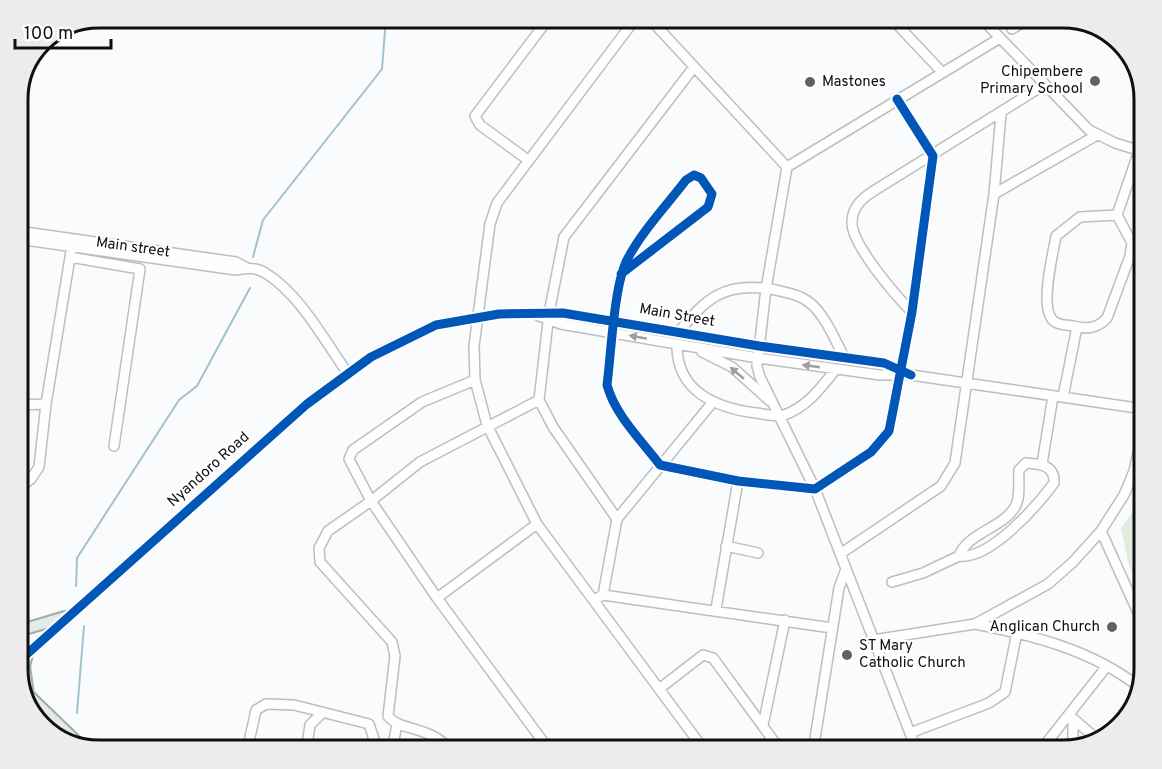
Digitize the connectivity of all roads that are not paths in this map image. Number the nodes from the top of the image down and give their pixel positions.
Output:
1 (542, 28) edge
2 (628, 28) edge
3 (658, 28) edge
4 (900, 28) edge
5 (990, 28) edge
6 (1000, 38) junction
7 (694, 67) junction
8 (941, 71) junction
9 (1044, 85) junction
10 (897, 99) junction
11 (1001, 114) junction
12 (1097, 135) junction
13 (1134, 148) edge
14 (933, 156) junction
15 (528, 160) junction
16 (787, 167) junction
17 (1134, 171) edge
18 (994, 194) junction
19 (1117, 215) junction
20 (29, 235) edge
21 (29, 241) edge
22 (71, 248) junction
23 (621, 274) junction
24 (766, 289) junction
25 (912, 312) junction
26 (549, 316) junction
27 (477, 317) junction
28 (615, 320) junction
29 (436, 326) joint
30 (1077, 327) junction
31 (614, 333) junction
32 (678, 333) junction
33 (677, 344) junction
34 (759, 346) junction
35 (694, 348) junction
36 (844, 357) junction
37 (758, 358) junction
38 (836, 369) junction
39 (347, 372) junction
40 (898, 372) junction
41 (476, 380) junction
42 (967, 382) junction
43 (1058, 396) junction
44 (539, 400) junction
45 (712, 403) junction
46 (46, 404) junction
47 (29, 405) edge
48 (774, 405) junction
49 (1134, 407) edge
50 (781, 416) junction
51 (487, 425) junction
52 (114, 446) dead end
53 (1042, 464) junction
54 (660, 465) junction
55 (1134, 471) edge
56 (29, 481) edge
57 (738, 481) junction
58 (815, 489) junction
59 (371, 501) junction
60 (617, 519) junction
61 (537, 524) junction
62 (1101, 531) junction
63 (726, 546) junction
64 (758, 553) dead end
65 (840, 554) junction
66 (959, 556) junction
67 (846, 569) junction
68 (891, 582) dead end
69 (603, 595) junction
70 (437, 598) junction
71 (594, 600) junction
72 (1134, 604) edge
73 (716, 609) junction
74 (65, 617) junction
75 (785, 620) junction
76 (975, 624) junction
77 (29, 628) edge
78 (832, 628) junction
79 (1017, 632) junction
80 (873, 640) junction
81 (29, 651) edge
82 (1107, 666) junction
83 (1132, 682) edge
84 (659, 689) junction
85 (38, 704) edge
86 (321, 714) junction
87 (388, 716) junction
88 (1071, 717) junction
89 (369, 724) junction
90 (397, 724) junction
91 (763, 725) junction
92 (67, 733) edge
93 (910, 733) junction
94 (1091, 734) edge
95 (249, 740) edge
96 (308, 740) edge
97 (374, 740) edge
98 (394, 740) edge
99 (441, 740) edge
100 (542, 740) edge
101 (697, 740) edge
102 (773, 740) edge
103 (815, 740) edge
104 (913, 740) edge
105 (1050, 740) edge
106 (1072, 740) edge

1 - 15 street
2 - 15 street
3 - 7 street
4 - 8 street
5 - 6 street
6 - 8 street
6 - 9 street
7 - 16 street
7 - 26 street
8 - 10 street
9 - 11 street
9 - 12 street
10 - 14 street
10 - 16 street
11 - 14 street
11 - 18 street
12 - 13 street
12 - 18 street
14 - 25 street
14 - 25 street
15 - 27 street
16 - 24 street
17 - 19 street
18 - 42 street
19 - 30 street
19 - 30 street
20 - 22 street, Main street
21 - 22 street, Main street
22 - 39 street, Main street
22 - 46 street
22 - 52 street
23 - 23 street
23 - 28 street
24 - 32 street
24 - 34 street
24 - 36 street
25 - 40 street
26 - 27 street, Main Street
26 - 28 street, Main Street
26 - 31 street, Main Street
26 - 44 street
27 - 29 street, Main Street
27 - 41 street
28 - 31 street
28 - 32 street, Main Street
29 - 39 street, Nyandoro Road
30 - 43 street
33 -> 31 street, Main Street
31 - 54 street
32 - 34 street, Main Street
33 - 35 street, Main Street
33 - 45 street
34 - 36 street, Main Street
34 - 37 street
35 - 37 street, Main Street
48 -> 35 street
36 - 40 street, Main Street
38 -> 37 street, Main Street
37 - 48 street
38 - 40 street, Main Street
38 - 50 street
39 - 74 street, Nyandoro Road
40 - 42 street, Main Street
40 - 58 street
41 - 51 street
41 - 59 street
42 - 43 street, Main Street
42 - 65 street
43 - 49 street, Main Street
43 - 53 street
44 - 51 street
44 - 60 street
45 - 50 street
45 - 54 street
46 - 47 street
46 - 56 street
48 - 50 street
50 - 58 street
51 - 59 street
51 - 61 street
53 - 66 street
53 - 66 street
54 - 57 street
54 - 60 street
55 - 62 street
57 - 58 street
57 - 63 street
58 - 65 street
59 - 70 street
59 - 87 street
60 - 69 street
61 - 70 street
61 - 71 street
62 - 72 street
62 - 76 street
63 - 64 street
63 - 73 street
65 - 67 street
66 - 68 street
67 - 78 street
67 - 80 street
69 - 71 street
69 - 73 street
70 - 100 street
71 - 84 street
73 - 75 street
74 - 77 main road
74 - 81 street, Nyandoro Road
75 - 78 street
75 - 91 street
76 - 79 street
76 - 80 street
78 - 103 street
79 - 82 street
79 - 93 street
80 - 93 street
82 - 83 street
82 - 88 street
84 - 91 street
84 - 101 street
85 - 92 main road
86 - 89 street
86 - 95 street
86 - 96 street
87 - 89 street
87 - 90 street
88 - 94 street
88 - 105 street
88 - 106 street
89 - 97 street
90 - 98 street
90 - 99 street
91 - 102 street
93 - 104 street

